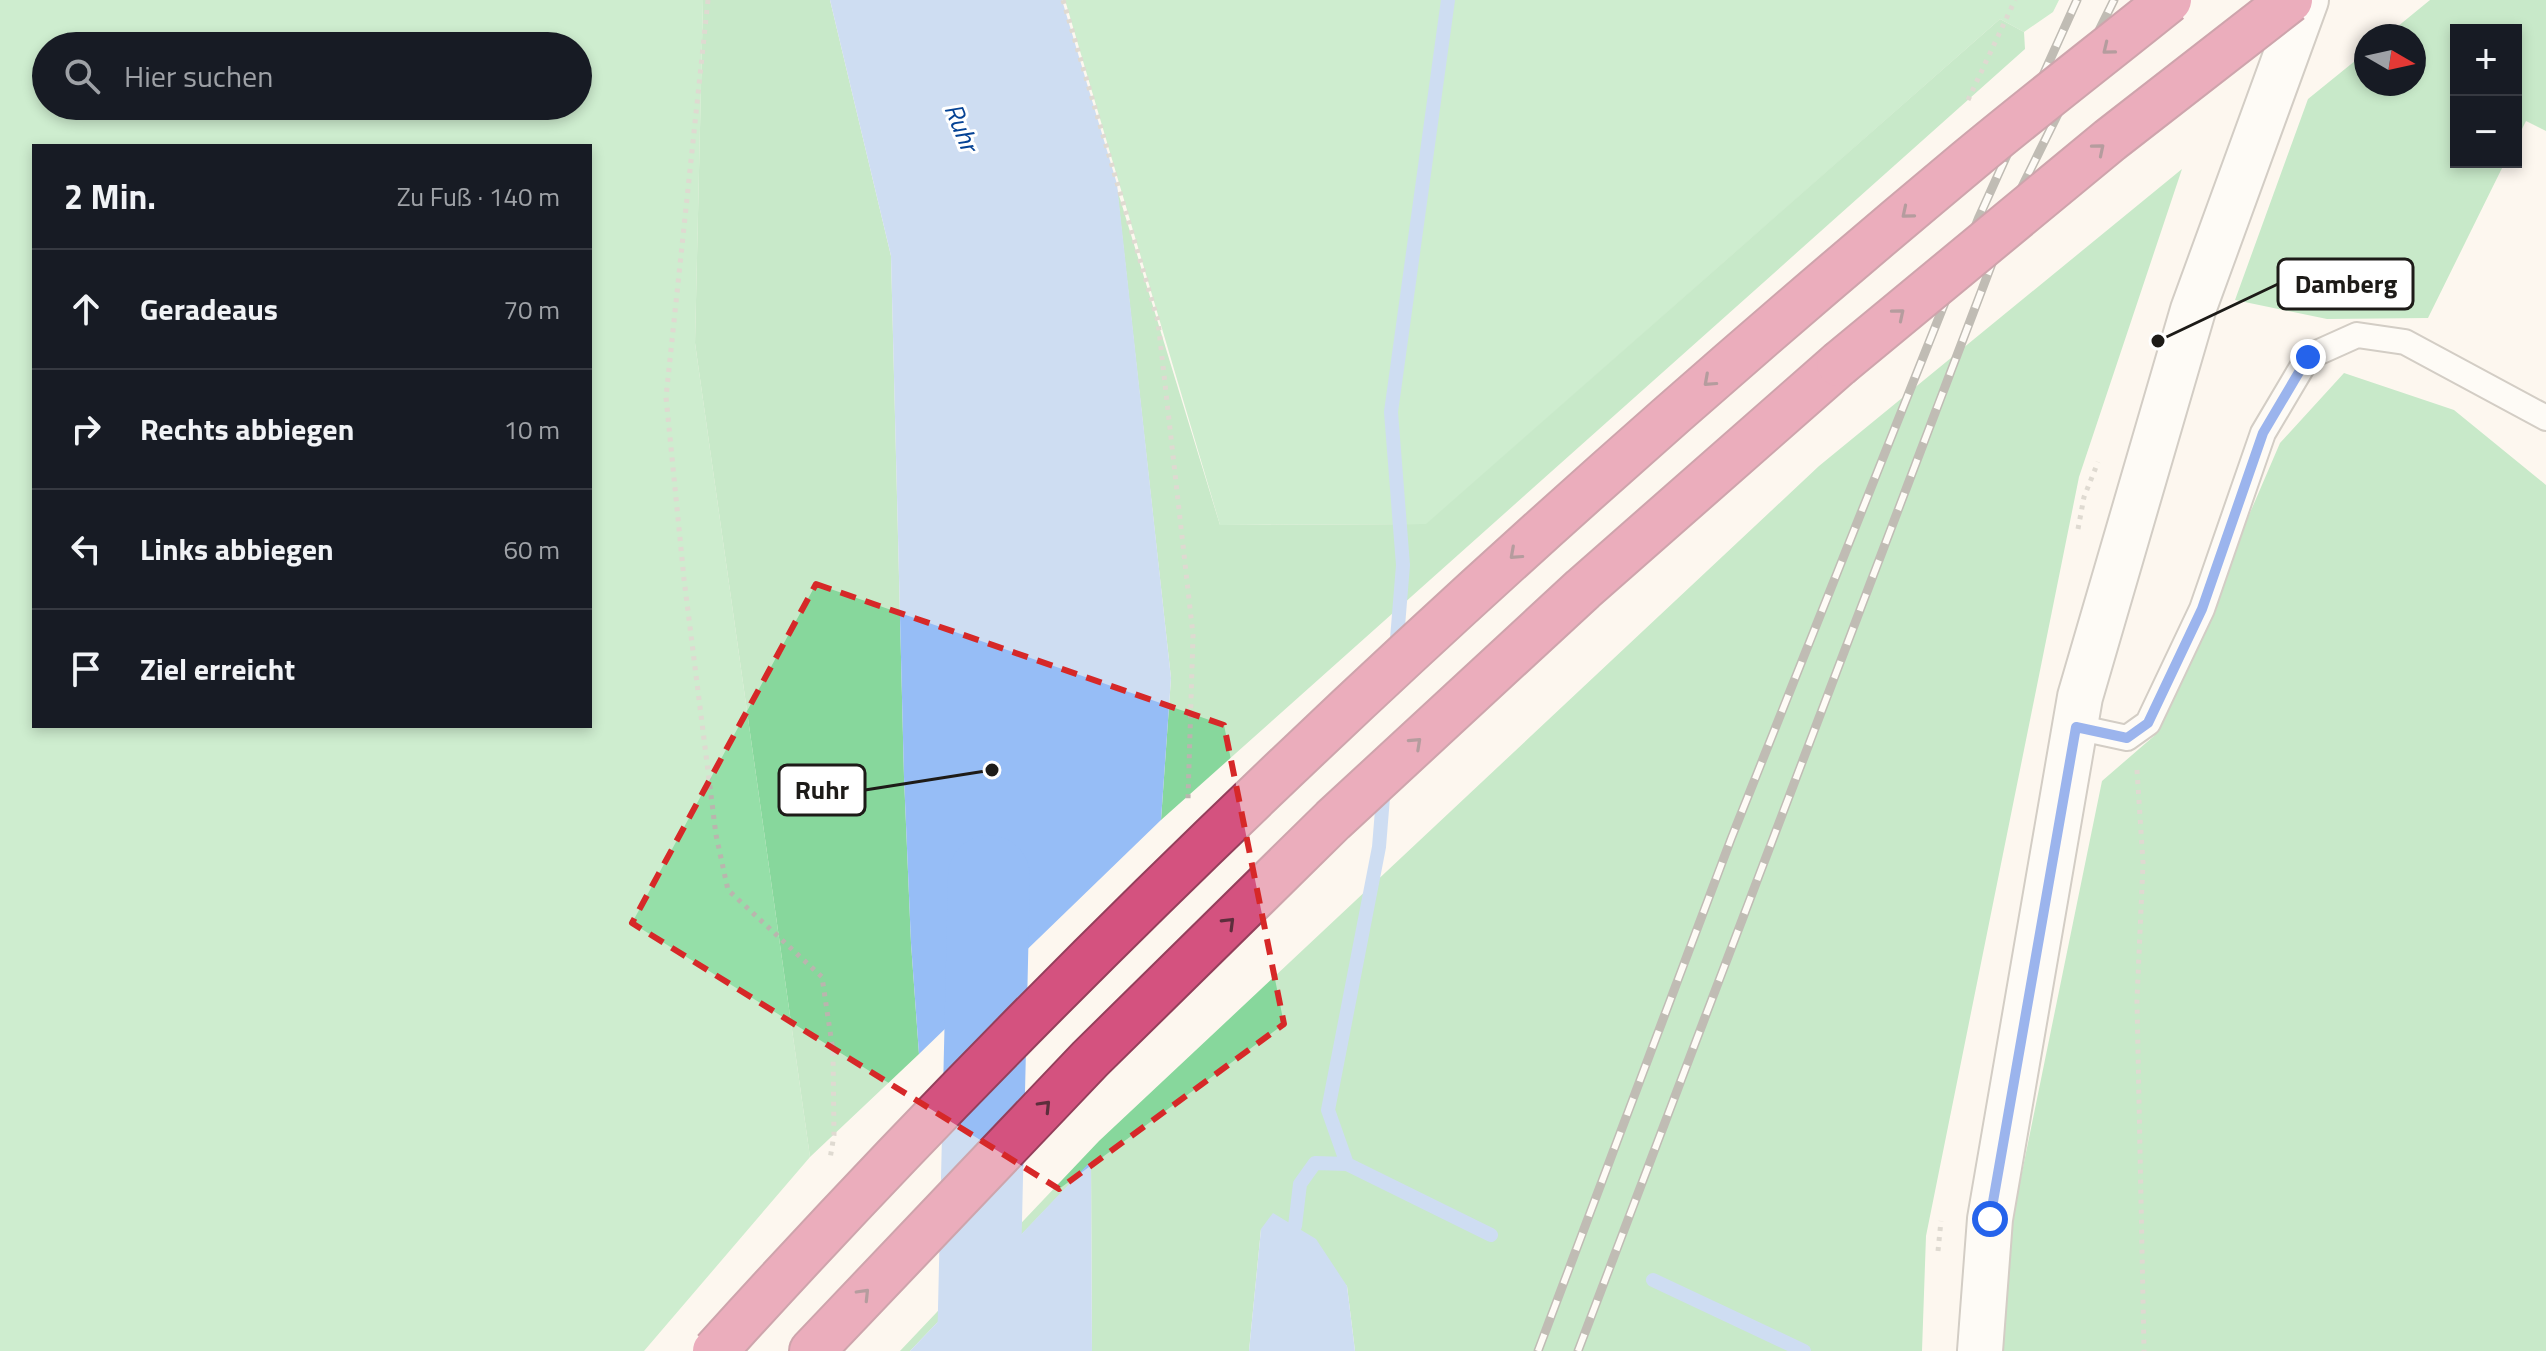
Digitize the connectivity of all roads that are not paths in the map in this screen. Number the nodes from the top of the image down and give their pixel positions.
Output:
1 (2169, 0) edge
2 (2290, 0) edge
3 (2306, 0) edge
4 (2546, 418) edge
5 (2076, 727) junction
6 (715, 1351) edge
7 (812, 1351) edge
8 (1980, 1351) edge

1 -> 6 highway, bridge
7 -> 2 highway, bridge
3 - 5 main road
4 - 5 lane
5 - 8 main road

